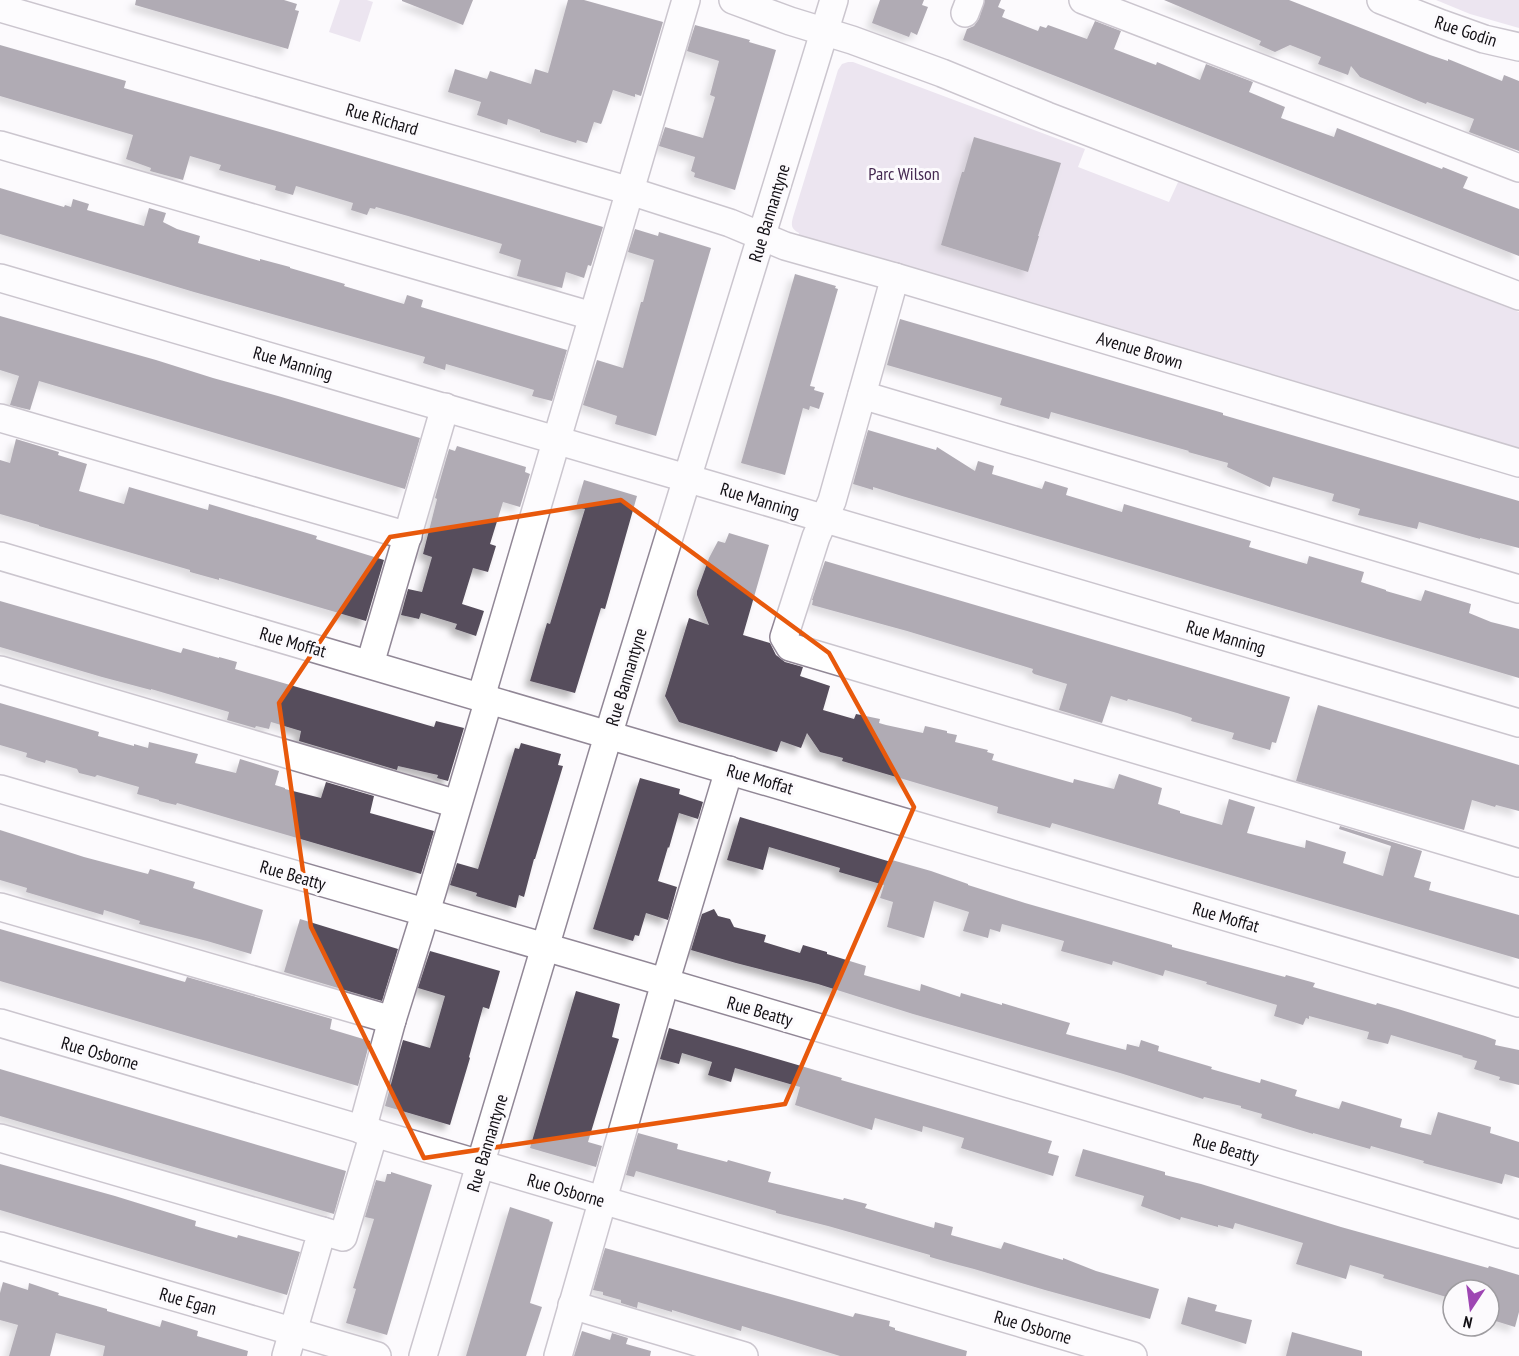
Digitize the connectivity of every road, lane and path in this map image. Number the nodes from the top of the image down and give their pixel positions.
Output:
1 (686, 0) edge
2 (733, 0) edge
3 (834, 0) edge
4 (1083, 0) edge
5 (1381, 0) edge
6 (0, 8) edge
7 (824, 31) junction
8 (1519, 47) edge
9 (0, 145) edge
10 (1519, 168) edge
11 (630, 191) junction
12 (762, 236) junction
13 (895, 277) junction
14 (0, 278) edge
15 (1519, 296) edge
16 (592, 316) junction
17 (862, 395) junction
18 (445, 407) junction
19 (0, 418) edge
20 (556, 440) junction
21 (1519, 463) edge
22 (687, 478) junction
23 (824, 519) junction
24 (408, 536) junction
25 (0, 556) edge
26 (1519, 589) edge
27 (370, 664) junction
28 (0, 670) edge
29 (485, 698) junction
30 (1519, 723) edge
31 (608, 734) junction
32 (729, 770) junction
33 (0, 789) edge
34 (457, 804) junction
35 (1519, 863) edge
36 (0, 907) edge
37 (425, 913) junction
38 (545, 947) junction
39 (665, 983) junction
40 (1519, 1003) edge
41 (392, 1020) junction
42 (0, 1023) edge
43 (368, 1131) junction
44 (0, 1138) edge
45 (480, 1165) junction
46 (602, 1200) junction
47 (322, 1231) junction
48 (1519, 1234) edge
49 (0, 1246) edge
50 (572, 1305) junction
51 (289, 1344) edge
52 (377, 1356) edge
53 (423, 1356) edge
54 (558, 1356) edge
55 (744, 1356) edge
56 (1133, 1356) edge

1 - 11 street
2 - 7 street
3 - 7 street, Rue Bannantyne
4 - 10 street
5 - 8 street, Rue Godin
6 - 11 street, Rue Richard
7 - 12 street, Rue Bannantyne
7 - 15 street
9 - 16 street
11 - 12 street, Rue Richard
11 - 16 street
12 - 13 street, Avenue Brown
12 - 22 street, Rue Bannantyne
13 - 17 street
13 - 21 street, Avenue Brown
14 - 18 street, Rue Manning
16 - 20 street
17 - 23 street
17 - 26 street
18 - 20 street, Rue Manning
18 - 24 street
19 - 24 street
20 - 22 street, Rue Manning
20 - 29 street
22 - 23 street, Rue Manning
22 - 31 street, Rue Bannantyne
23 - 30 street, Rue Manning
23 - 35 street
24 - 27 street
25 - 27 street, Rue Moffat
27 - 29 street, Rue Moffat
28 - 34 street
29 - 31 street, Rue Moffat
29 - 34 street
31 - 32 street, Rue Moffat
31 - 38 street, Rue Bannantyne
32 - 39 street
32 - 40 street, Rue Moffat
33 - 37 street, Rue Beatty
34 - 37 street
36 - 41 street
37 - 38 street, Rue Beatty
37 - 41 street
38 - 39 street, Rue Beatty
38 - 45 street, Rue Bannantyne
39 - 46 street
39 - 48 street, Rue Beatty
41 - 43 street
42 - 43 street, Rue Osborne
43 - 45 street, Rue Osborne
43 - 47 street
44 - 47 street
45 - 46 street, Rue Osborne
45 - 53 street, Rue Bannantyne
46 - 50 street
46 - 56 street, Rue Osborne
47 - 51 street
49 - 51 street, Rue Egan
50 - 54 street
50 - 55 street
51 - 52 street, Rue Egan

